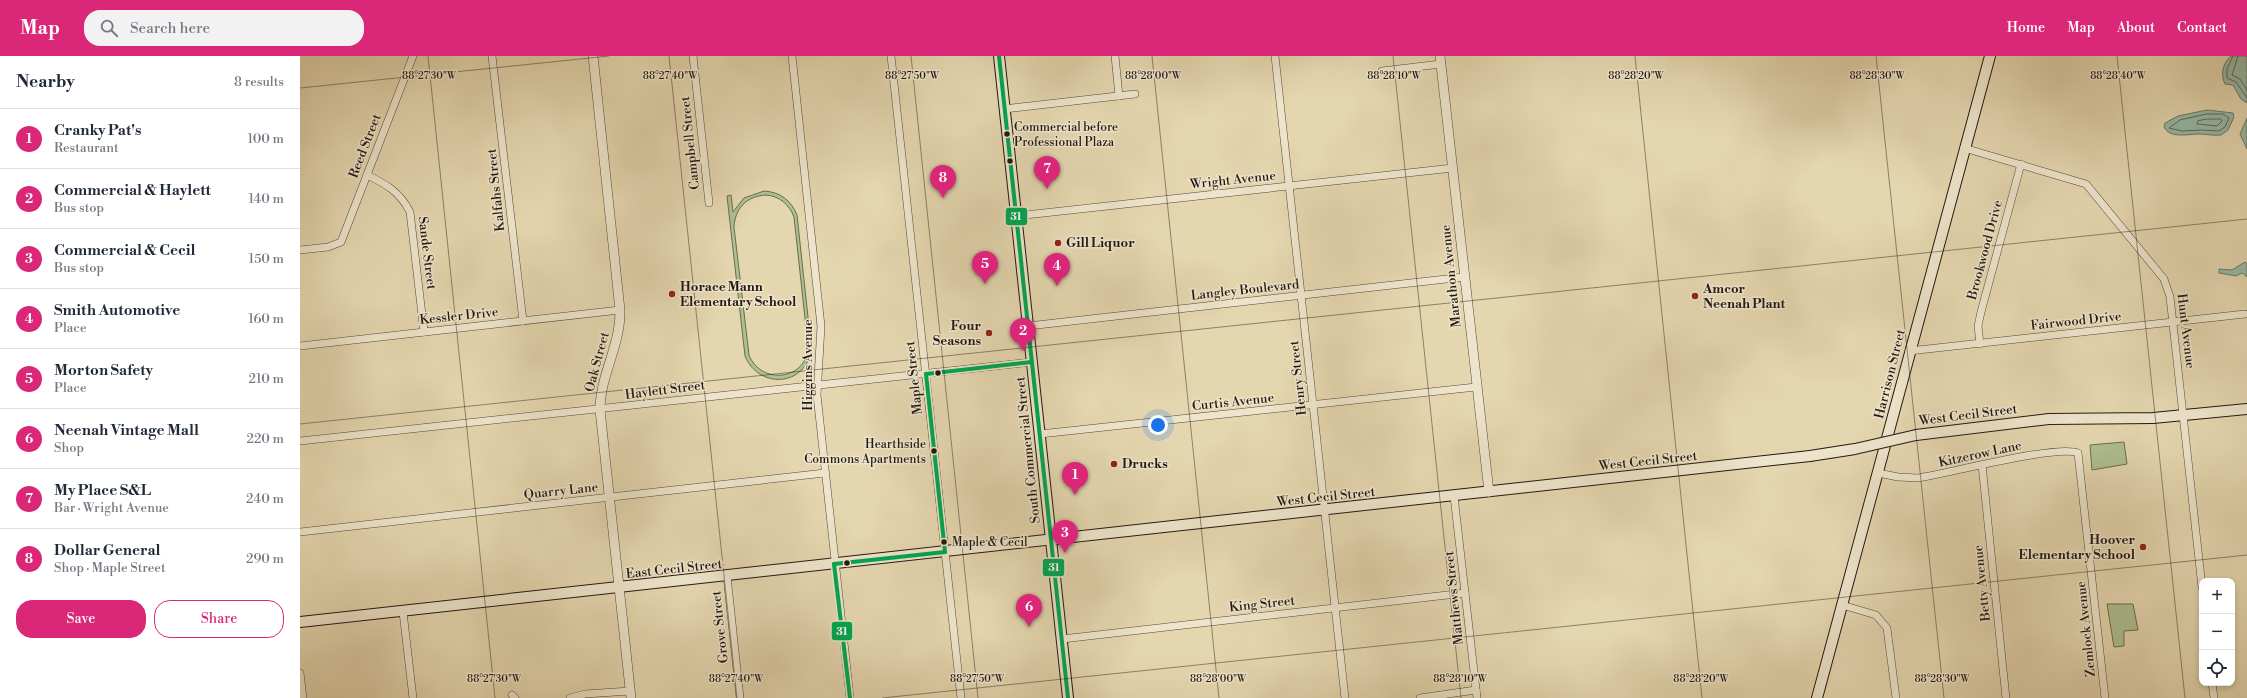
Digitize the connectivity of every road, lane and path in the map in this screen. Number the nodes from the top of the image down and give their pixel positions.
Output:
1 (413, 56) edge
2 (492, 56) edge
3 (593, 56) edge
4 (692, 56) edge
5 (792, 56) edge
6 (890, 56) edge
7 (999, 56) edge
8 (1115, 56) edge
9 (1275, 56) edge
10 (1990, 56) edge
11 (1440, 60) edge
12 (1382, 71) dead end
13 (1135, 94) dead end
14 (1119, 96) junction
15 (1004, 109) junction
16 (1964, 148) junction
17 (2021, 164) junction
18 (1453, 168) junction
19 (367, 175) junction
20 (1290, 186) junction
21 (709, 203) dead end
22 (1016, 216) junction
23 (300, 250) edge
24 (1464, 277) junction
25 (1301, 296) junction
26 (620, 310) junction
27 (2245, 314) dead end
28 (522, 321) junction
29 (2173, 322) junction
30 (1028, 326) junction
31 (424, 332) junction
32 (1980, 344) junction
33 (300, 346) edge
34 (1909, 352) junction
35 (1032, 362) junction
36 (926, 374) junction
37 (817, 386) junction
38 (1476, 387) junction
39 (1313, 405) junction
40 (2247, 409) edge
41 (600, 410) junction
42 (2183, 415) junction
43 (1040, 434) junction
44 (300, 441) edge
45 (2080, 461) joint
46 (1982, 465) junction
47 (825, 473) junction
48 (1878, 473) junction
49 (1489, 492) junction
50 (1454, 496) junction
51 (609, 498) junction
52 (1325, 510) junction
53 (300, 532) edge
54 (1051, 540) junction
55 (945, 552) junction
56 (834, 564) junction
57 (727, 576) junction
58 (2201, 578) edge
59 (619, 588) junction
60 (1465, 593) junction
61 (1842, 606) junction
62 (1335, 608) junction
63 (403, 612) junction
64 (300, 622) edge
65 (1062, 639) junction
66 (300, 673) edge
67 (2212, 686) edge
68 (1476, 690) junction
69 (630, 695) edge
70 (303, 698) edge
71 (413, 698) edge
72 (570, 698) edge
73 (740, 698) edge
74 (850, 698) edge
75 (961, 698) edge
76 (1068, 698) edge
77 (1345, 698) edge
78 (1420, 698) edge
79 (1477, 698) edge
80 (1817, 698) edge
81 (1896, 698) edge
82 (2006, 698) edge
83 (2105, 698) edge
84 (2214, 698) edge

1 - 19 street, Reed Street
2 - 28 street, Kalfahs Street
3 - 26 street, Oak Street
4 - 21 street, Campbell Street
5 - 37 street, Higgins Avenue
6 - 36 street, Maple Street
7 - 15 main road, South Commercial Street
8 - 14 street
9 - 20 street, Henry Street
10 - 16 main road, Harrison Street
11 - 12 street
11 - 18 street, Marathon Avenue
13 - 14 street
14 - 15 street
15 - 22 main road, South Commercial Street
16 - 17 street, Hunt Avenue
16 - 34 main road, Harrison Street
17 - 29 street, Hunt Avenue
17 - 32 street, Brookwood Drive
18 - 20 street, Wright Avenue
18 - 24 street, Marathon Avenue
19 - 23 street, Reed Street
19 - 31 street, Sande Street
20 - 22 street, Wright Avenue
20 - 25 street, Henry Street
22 - 30 main road, South Commercial Street
24 - 25 street, Langley Boulevard
24 - 38 street, Marathon Avenue
25 - 30 street, Langley Boulevard
25 - 39 street, Henry Street
26 - 28 street, Kessler Drive
26 - 41 street, Oak Street
27 - 29 street, Fairwood Drive
28 - 31 street, Kessler Drive
29 - 32 street, Fairwood Drive
29 - 42 street, Hunt Avenue
30 - 35 main road, South Commercial Street
31 - 33 street, Kessler Drive
32 - 34 street, Fairwood Drive
34 - 48 main road, Harrison Street
35 - 36 street, Haylett Street
35 - 43 main road, South Commercial Street
36 - 37 street, Haylett Street
36 - 55 street, Maple Street
37 - 41 street, Haylett Street
37 - 47 street, Higgins Avenue
38 - 39 street, Curtis Avenue
38 - 49 street, Marathon Avenue
39 - 43 street, Curtis Avenue
39 - 52 street, Henry Street
40 - 42 main road, West Cecil Street
41 - 44 street, Haylett Street
41 - 51 street, Oak Street
42 - 49 main road, West Cecil Street, bridge
42 - 58 street, Hunt Avenue
43 - 54 main road, South Commercial Street
45 - 46 street, Kitzerow Lane
45 - 83 street, Zemlock Avenue
46 - 48 street, Kitzerow Lane
46 - 82 street, Betty Avenue
47 - 51 street, Quarry Lane
47 - 56 street, Higgins Avenue
48 - 61 main road, Harrison Street
49 - 50 main road, West Cecil Street
50 - 52 main road, West Cecil Street
50 - 60 street, Matthews Street
51 - 53 street, Quarry Lane
51 - 59 street, Oak Street
52 - 54 main road, West Cecil Street
52 - 62 street, Henry Street
54 - 55 main road, East Cecil Street
54 - 65 main road, South Commercial Street
55 - 56 main road, East Cecil Street
55 - 75 street, Maple Street
56 - 57 main road, East Cecil Street
56 - 74 street, Higgins Avenue
57 - 59 main road, East Cecil Street
57 - 73 street, Grove Street
59 - 63 main road, East Cecil Street
59 - 69 street, Oak Street
60 - 62 street, King Street
60 - 68 street, Matthews Street
61 - 80 main road, Harrison Street
61 - 81 street
62 - 65 street, King Street
62 - 77 street, Henry Street
63 - 64 main road, East Cecil Street
63 - 71 street
65 - 76 main road, South Commercial Street
66 - 70 street
67 - 84 street
68 - 78 street
68 - 79 street, Matthews Street
69 - 72 street

